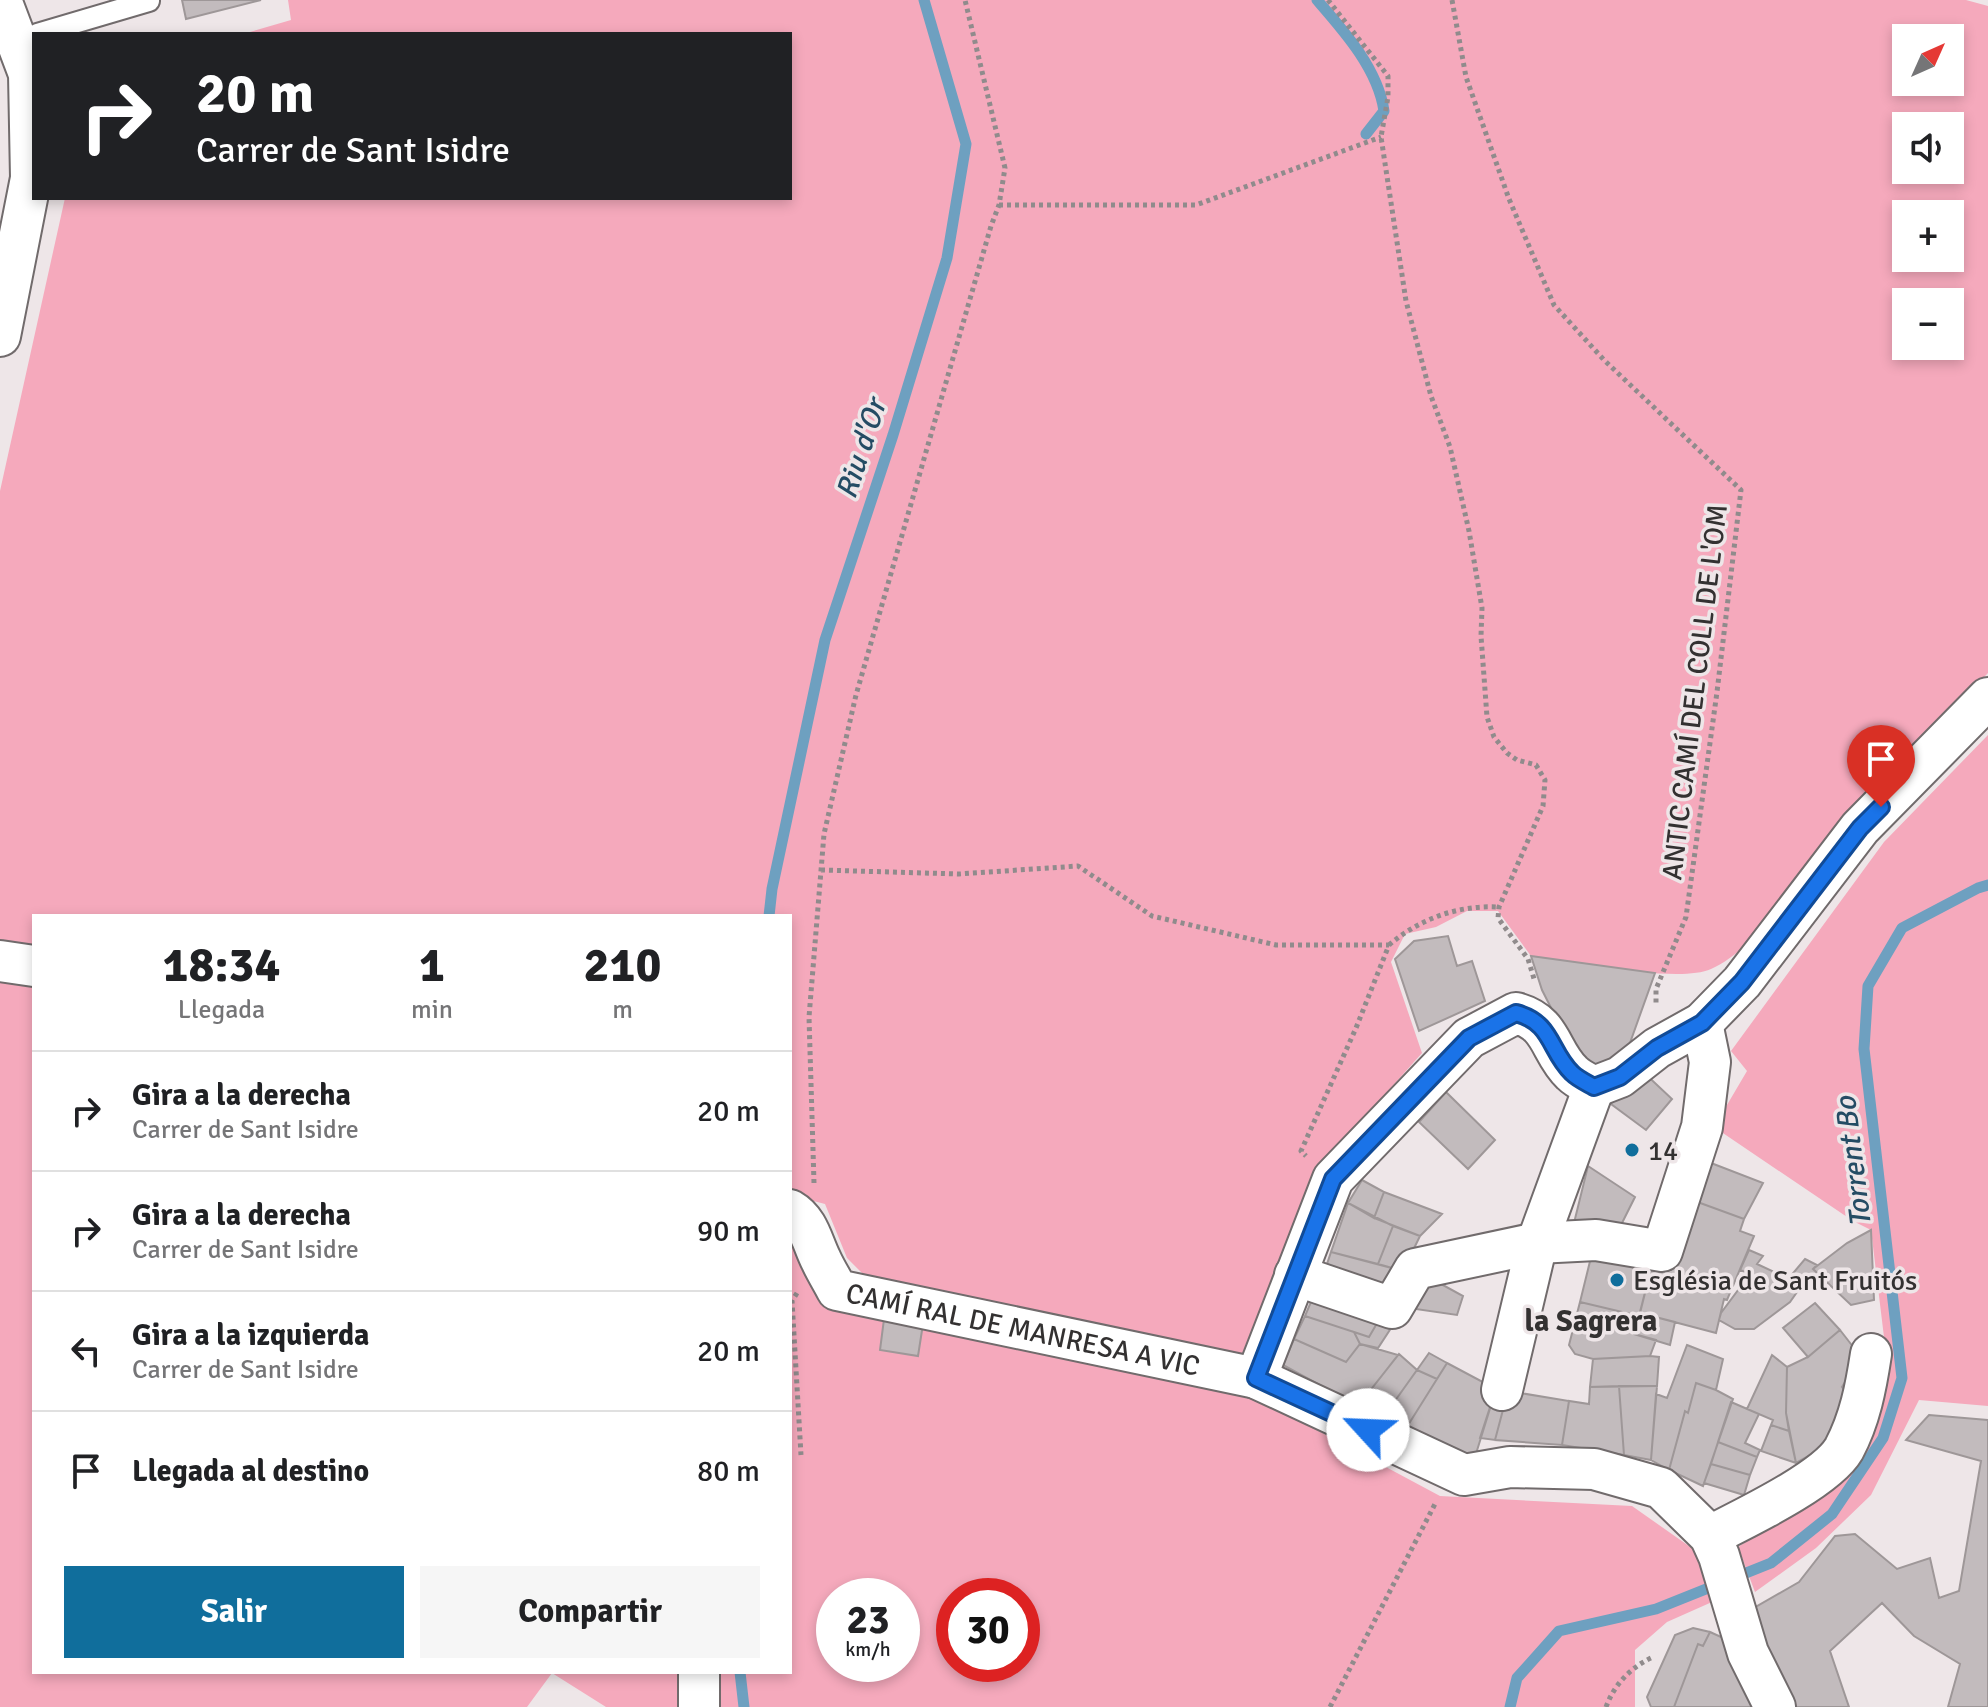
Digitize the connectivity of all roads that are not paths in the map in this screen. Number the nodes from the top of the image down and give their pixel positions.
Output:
1 (1, 0) edge
2 (149, 1) edge
3 (43, 32) edge
4 (29, 36) edge
5 (0, 336) edge
6 (1988, 698) edge
7 (0, 961) edge
8 (32, 966) edge
9 (1702, 1023) junction
10 (1594, 1087) junction
11 (795, 1213) edge
12 (1542, 1231) junction
13 (1295, 1275) junction
14 (1871, 1354) dead end
15 (1256, 1378) junction
16 (1502, 1390) dead end
17 (1714, 1546) junction
18 (699, 1674) edge
19 (699, 1707) edge
20 (1775, 1707) edge

1 - 4 street
2 - 3 lane
4 - 5 street
6 - 9 street
7 - 8 street
9 - 10 street
9 - 12 street
10 - 12 street
10 - 13 street
11 - 15 street, CAMÍ RAL DE MANRESA A VIC
12 - 13 street
12 - 16 street
13 - 15 street
14 - 17 street
15 - 17 street, CAMÍ RAL DE MANRESA A VIC
17 - 20 street
18 - 19 street

